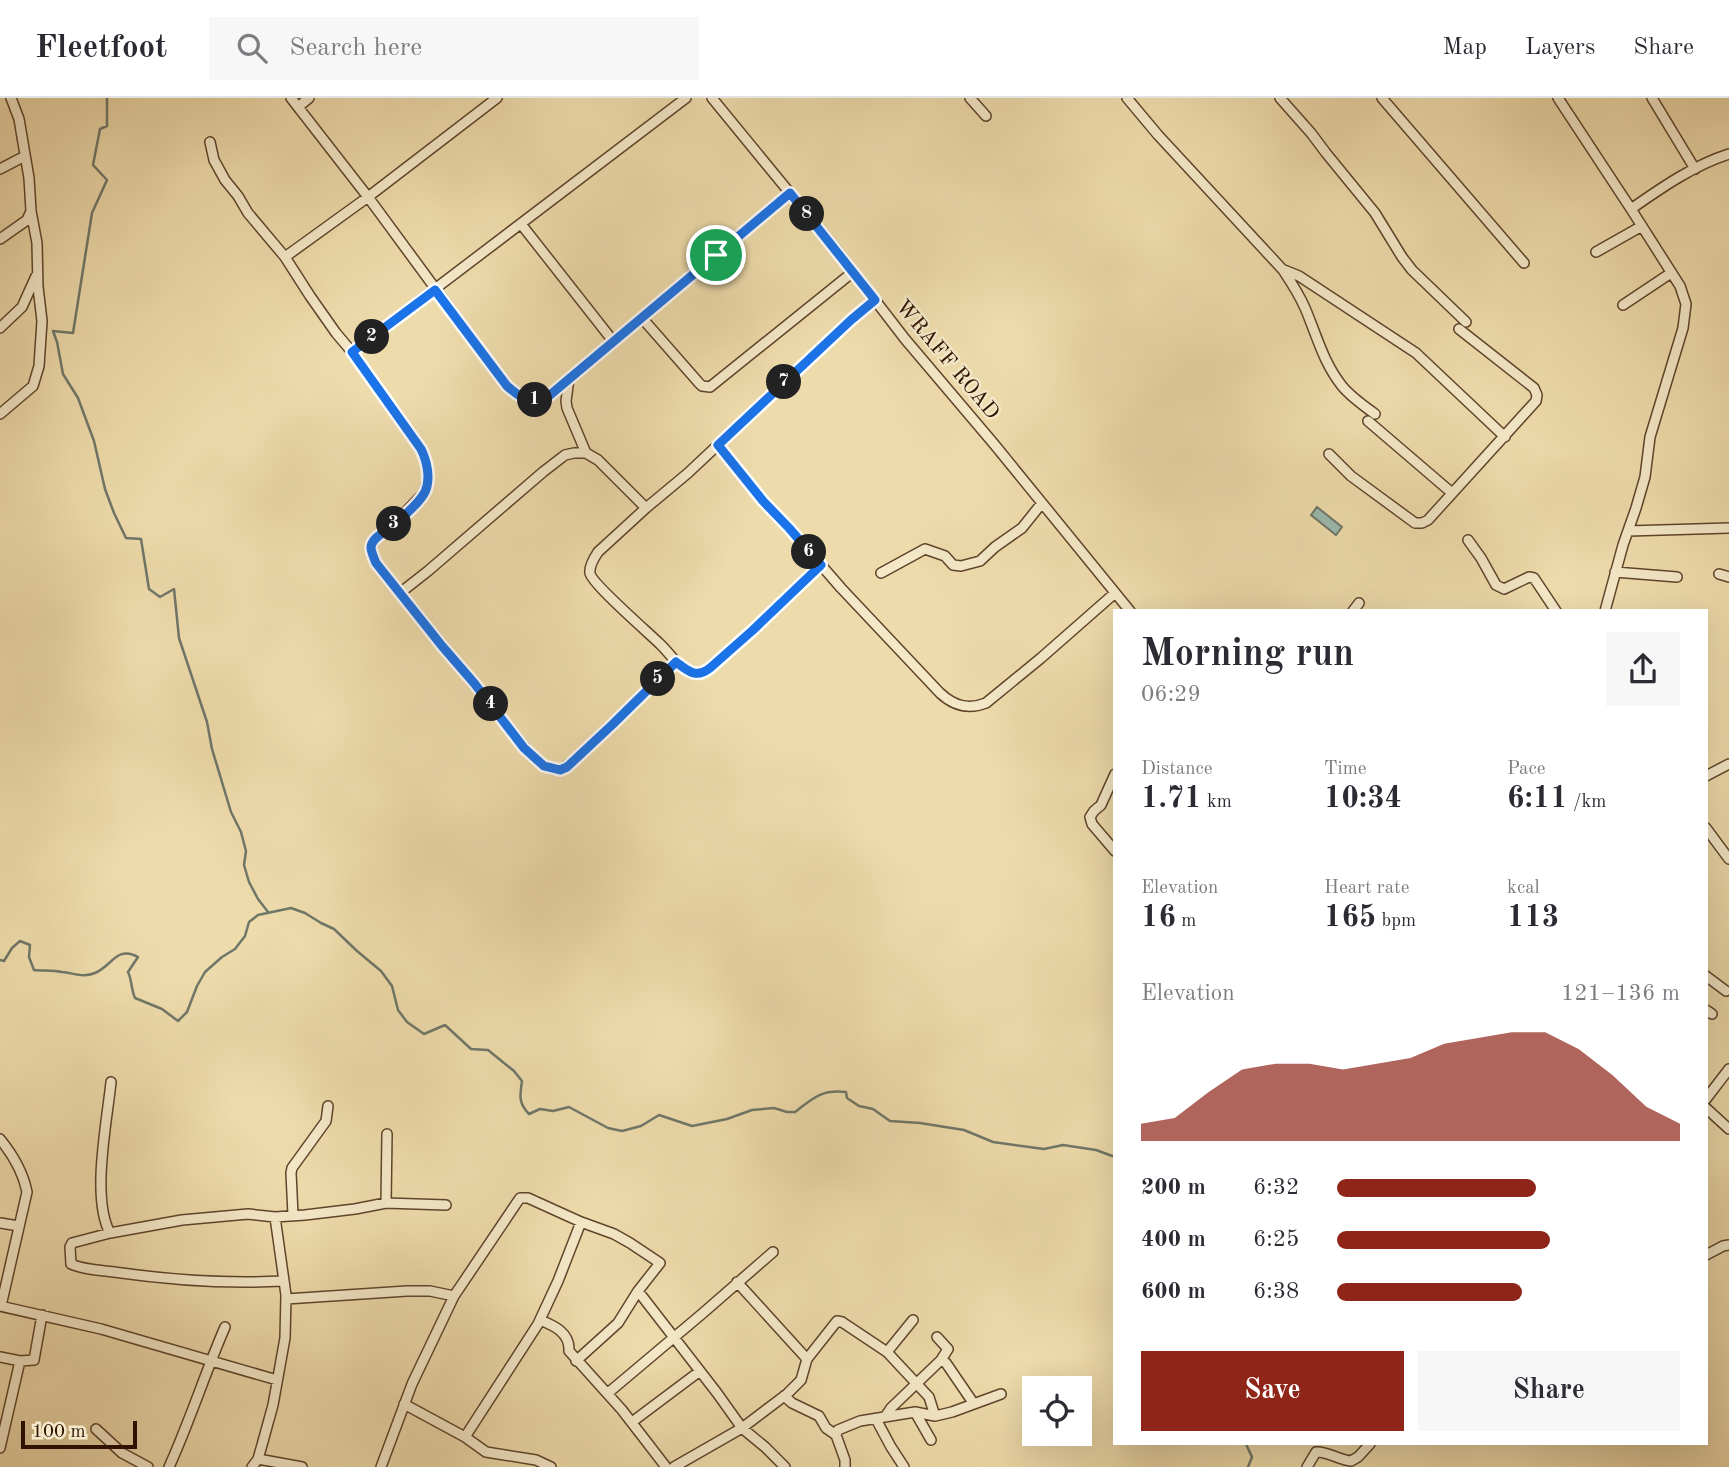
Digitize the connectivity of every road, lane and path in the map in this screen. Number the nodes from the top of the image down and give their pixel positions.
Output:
1 (11, 98) edge
2 (291, 98) edge
3 (309, 98) edge
4 (496, 98) edge
5 (686, 98) edge
6 (712, 98) edge
7 (970, 98) edge
8 (1127, 98) edge
9 (1280, 98) edge
10 (1382, 98) edge
11 (1558, 98) edge
12 (1652, 98) edge
13 (298, 107) junction
14 (986, 116) dead end
15 (210, 142) dead end
16 (1729, 154) edge
17 (24, 156) junction
18 (0, 169) edge
19 (1695, 169) junction
20 (790, 193) junction
21 (368, 197) junction
22 (1631, 209) junction
23 (31, 211) junction
24 (521, 224) junction
25 (1642, 226) junction
26 (0, 239) edge
27 (1596, 252) dead end
28 (285, 257) junction
29 (1524, 263) dead end
30 (38, 269) junction
31 (1282, 269) junction
32 (853, 272) junction
33 (1671, 273) junction
34 (435, 290) junction
35 (875, 300) junction
36 (1623, 305) dead end
37 (642, 317) junction
38 (0, 328) edge
39 (613, 341) junction
40 (352, 352) junction
41 (569, 379) junction
42 (0, 414) edge
43 (1505, 437) junction
44 (579, 439) junction
45 (718, 445) junction
46 (571, 453) junction
47 (586, 453) junction
48 (1329, 454) dead end
49 (1452, 494) junction
50 (1042, 503) junction
51 (646, 509) junction
52 (1729, 528) edge
53 (1628, 531) junction
54 (1468, 540) dead end
55 (821, 565) junction
56 (1615, 572) junction
57 (881, 573) dead end
58 (1677, 577) dead end
59 (400, 593) junction
60 (1115, 593) junction
61 (1128, 609) edge
62 (1555, 609) edge
63 (1606, 609) edge
64 (676, 662) junction
65 (1729, 764) edge
66 (1708, 775) edge
67 (1113, 778) edge
68 (1708, 831) edge
69 (1113, 850) edge
70 (1729, 859) edge
71 (1708, 978) edge
72 (1726, 991) dead end
73 (1729, 1069) edge
74 (111, 1082) dead end
75 (1708, 1096) edge
76 (328, 1106) dead end
77 (1708, 1110) edge
78 (1729, 1129) edge
79 (387, 1134) dead end
80 (0, 1139) edge
81 (386, 1203) junction
82 (446, 1205) dead end
83 (293, 1215) junction
84 (275, 1217) junction
85 (581, 1222) junction
86 (0, 1223) edge
87 (19, 1226) junction
88 (110, 1233) junction
89 (1729, 1245) edge
90 (773, 1252) dead end
91 (1708, 1254) edge
92 (283, 1282) junction
93 (737, 1282) junction
94 (638, 1291) junction
95 (454, 1296) junction
96 (286, 1299) junction
97 (1, 1306) edge
98 (42, 1315) junction
99 (540, 1320) junction
100 (913, 1320) dead end
101 (225, 1327) dead end
102 (937, 1337) dead end
103 (674, 1338) junction
104 (887, 1352) junction
105 (0, 1357) edge
106 (807, 1359) junction
107 (210, 1360) junction
108 (941, 1360) junction
109 (20, 1361) junction
110 (576, 1361) junction
111 (700, 1371) junction
112 (277, 1380) junction
113 (916, 1385) junction
114 (608, 1393) junction
115 (1001, 1394) dead end
116 (784, 1396) junction
117 (404, 1404) junction
118 (974, 1404) junction
119 (915, 1412) junction
120 (935, 1416) junction
121 (881, 1418) junction
122 (632, 1422) junction
123 (742, 1428) junction
124 (96, 1429) dead end
125 (836, 1435) junction
126 (466, 1437) junction
127 (931, 1440) dead end
128 (1369, 1445) edge
129 (0, 1448) edge
130 (255, 1463) edge
131 (148, 1467) edge
132 (169, 1467) edge
133 (302, 1467) edge
134 (381, 1467) edge
135 (551, 1467) edge
136 (666, 1467) edge
137 (674, 1467) edge
138 (785, 1467) edge
139 (845, 1467) edge
140 (904, 1467) edge
141 (1307, 1467) edge

1 - 17 street
2 - 13 street
3 - 13 street
4 - 21 street
5 - 24 street
6 - 20 street, WRAFF ROAD
7 - 14 street
8 - 31 street
9 - 43 street
10 - 29 street
11 - 22 street
12 - 19 street
13 - 21 street
15 - 28 street
16 - 19 street
17 - 18 street
17 - 23 street
19 - 22 street
20 - 32 street, WRAFF ROAD
20 - 37 street
21 - 28 street
21 - 34 street
22 - 25 street
23 - 26 street
23 - 30 street
24 - 34 street
24 - 39 street
25 - 27 street
25 - 33 street
28 - 40 street
30 - 38 street
30 - 42 street
31 - 43 street
31 - 49 street
32 - 35 street, WRAFF ROAD
32 - 37 street
33 - 36 street
33 - 53 street
34 - 40 street
34 - 41 street
35 - 45 street
35 - 50 street, WRAFF ROAD
37 - 39 street
39 - 41 street
40 - 59 street
41 - 44 street
43 - 49 street
44 - 46 street
44 - 47 street
45 - 51 street
45 - 55 street
46 - 47 street
46 - 59 street
47 - 51 street
48 - 49 street
50 - 57 street
50 - 60 street, WRAFF ROAD
51 - 64 street
52 - 53 street
53 - 56 street
54 - 62 street
55 - 60 street
55 - 64 street
56 - 58 street
56 - 63 street
59 - 64 street
60 - 61 street, WRAFF ROAD
65 - 66 street
67 - 69 street
68 - 70 street
71 - 72 street
73 - 75 street
74 - 88 street
76 - 83 street
77 - 78 street
79 - 81 street
80 - 87 street
81 - 82 street
81 - 83 street
83 - 84 street
84 - 88 street
84 - 92 street
85 - 94 street
85 - 95 street
85 - 99 street
86 - 87 street
87 - 97 street
88 - 92 street
89 - 91 street
90 - 93 street
92 - 96 street
93 - 103 street
93 - 106 street
94 - 103 street
94 - 110 street
95 - 96 street
95 - 117 street
96 - 112 street
97 - 98 street
98 - 107 street
98 - 109 street
99 - 110 street
99 - 126 street
100 - 104 street
101 - 107 street
102 - 108 street
103 - 111 street
103 - 114 street
104 - 106 street
104 - 113 street
105 - 109 street
106 - 116 street
107 - 112 street
107 - 132 street
108 - 113 street
108 - 118 street
109 - 129 street
110 - 114 street
111 - 122 street
111 - 123 street
112 - 130 street
113 - 120 street
113 - 121 street
114 - 122 street
115 - 118 street
116 - 123 street
116 - 125 street
117 - 126 street
117 - 134 street
118 - 120 street
119 - 120 street
119 - 121 street
119 - 127 street
121 - 125 street
121 - 140 street
122 - 136 street
123 - 137 street
123 - 138 street
124 - 131 street
125 - 139 street
126 - 135 street
128 - 141 street
130 - 133 street

